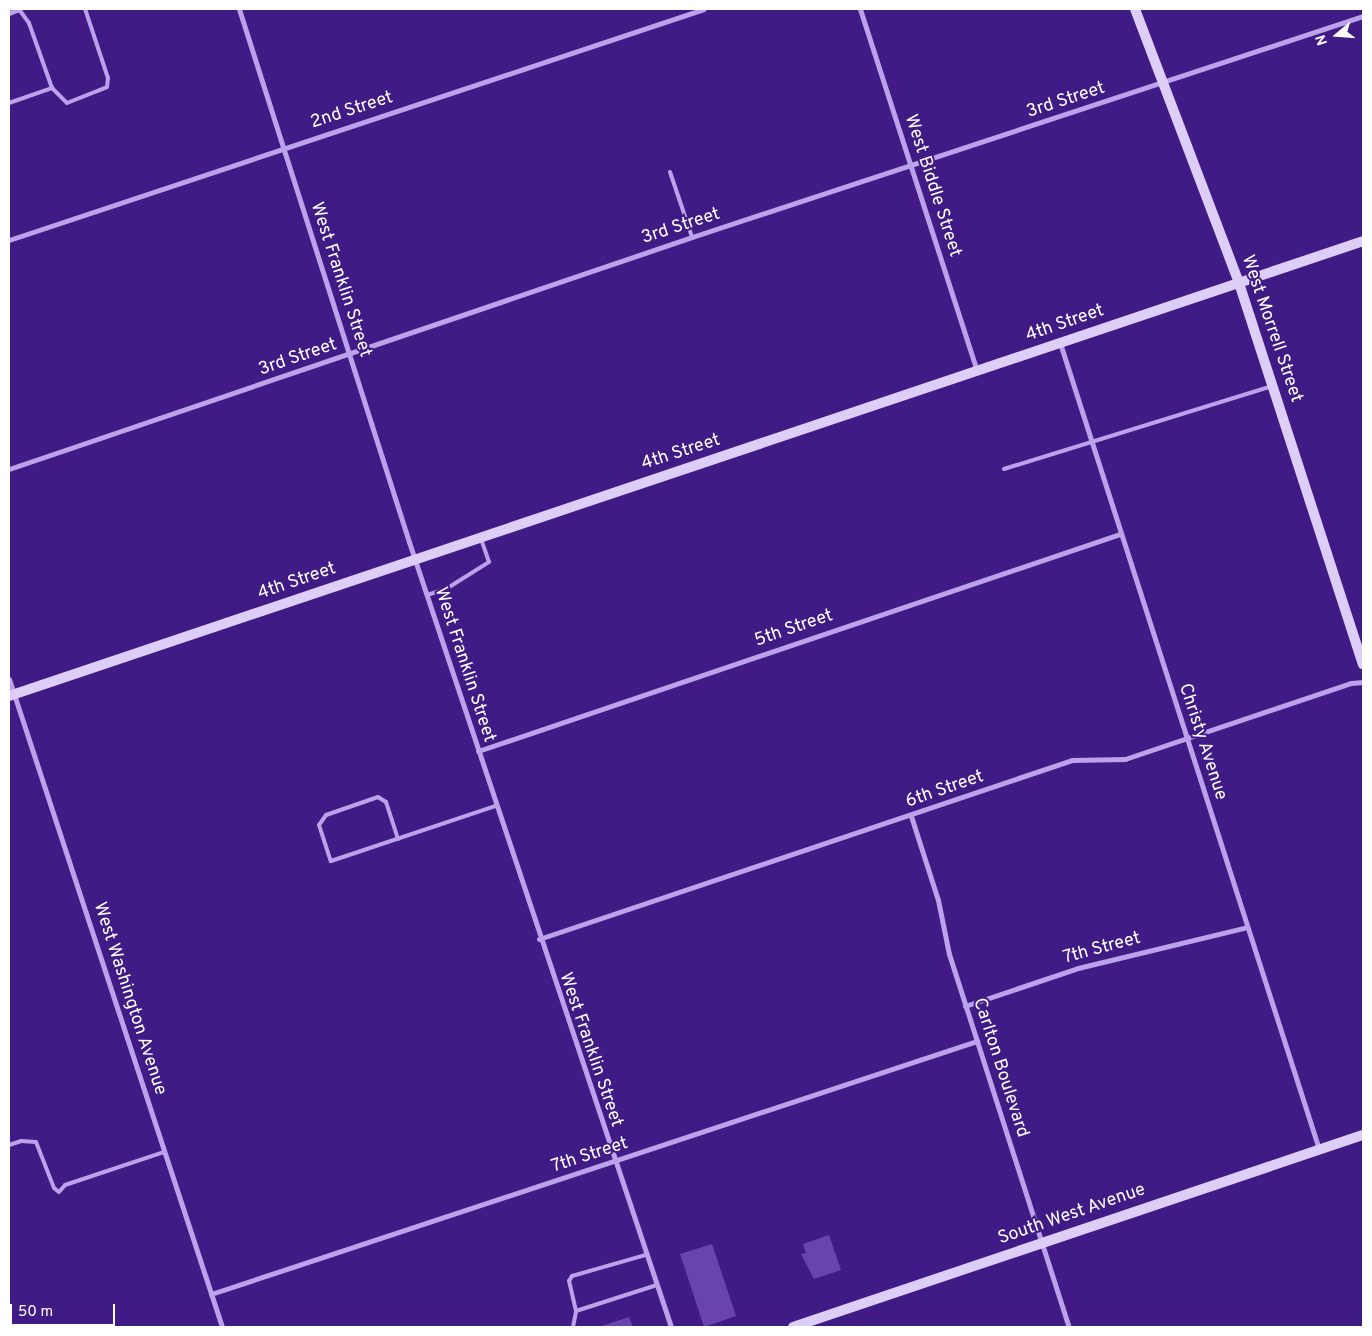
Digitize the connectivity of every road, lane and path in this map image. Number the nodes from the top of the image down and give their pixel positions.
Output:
1 (19, 9) edge
2 (85, 9) edge
3 (239, 9) edge
4 (704, 9) edge
5 (860, 9) edge
6 (1135, 9) edge
7 (9, 13) edge
8 (1363, 16) edge
9 (1162, 83) junction
10 (52, 88) junction
11 (9, 103) edge
12 (283, 148) junction
13 (912, 166) junction
14 (670, 172) dead end
15 (692, 237) junction
16 (9, 240) edge
17 (1363, 241) edge
18 (1239, 283) junction
19 (1060, 343) junction
20 (350, 355) junction
21 (977, 371) junction
22 (1274, 386) junction
23 (1092, 444) junction
24 (9, 469) edge
25 (1004, 469) dead end
26 (1120, 534) junction
27 (480, 537) junction
28 (415, 559) junction
29 (427, 595) junction
30 (1363, 664) edge
31 (9, 679) edge
32 (1363, 682) edge
33 (12, 695) edge
34 (1187, 737) junction
35 (478, 751) junction
36 (495, 806) junction
37 (910, 816) junction
38 (398, 839) junction
39 (1247, 927) junction
40 (539, 939) junction
41 (965, 1006) junction
42 (977, 1041) junction
43 (1363, 1135) edge
44 (9, 1145) edge
45 (1320, 1149) junction
46 (164, 1152) junction
47 (614, 1163) junction
48 (1042, 1242) junction
49 (645, 1255) junction
50 (657, 1286) junction
51 (211, 1294) junction
52 (576, 1312) junction
53 (222, 1327) edge
54 (573, 1327) edge
55 (670, 1327) edge
56 (792, 1327) edge
57 (1069, 1327) edge

1 - 7 street
1 - 10 lane
2 - 10 lane
3 - 12 street, West Franklin Street
4 - 12 street, 2nd Street
5 - 13 street, West Biddle Street
6 - 9 street, West Morrell Street
8 - 9 street, 3rd Street
9 - 13 street, 3rd Street
9 - 18 street, West Morrell Street
10 - 11 lane
12 - 16 street, 2nd Street
12 - 20 street, West Franklin Street
13 - 15 street, 3rd Street
13 - 21 street, West Biddle Street
14 - 15 lane
15 - 20 street, 3rd Street
17 - 18 street, 4th Street
18 - 19 street, 4th Street
18 - 22 street, West Morrell Street
19 - 21 street, 4th Street
19 - 23 street, Christy Avenue
20 - 24 street, 3rd Street
20 - 28 street, West Franklin Street
21 - 27 street, 4th Street
22 - 23 lane
22 - 30 street, West Morrell Street
23 - 25 lane
23 - 26 street, Christy Avenue
26 - 34 street, Christy Avenue
26 - 35 street, 5th Street
27 - 28 street, 4th Street
27 - 29 lane
28 - 29 street, West Franklin Street
28 - 33 street, 4th Street
29 - 35 street, West Franklin Street
31 - 33 street, West Washington Avenue
32 - 34 street, 6th Street
33 - 46 street, West Washington Avenue
34 - 37 street, 6th Street
34 - 39 street, Christy Avenue
35 - 36 street, West Franklin Street
36 - 38 lane
36 - 40 street, West Franklin Street
37 - 40 street, 6th Street
37 - 41 street, Carlton Boulevard
38 - 38 lane
39 - 41 street, 7th Street
39 - 45 street, Christy Avenue
40 - 47 street, West Franklin Street
41 - 42 street, Carlton Boulevard
42 - 47 street, 7th Street
42 - 48 street, Carlton Boulevard
43 - 45 street, South West Avenue
44 - 46 lane
45 - 48 street, South West Avenue
46 - 51 street, West Washington Avenue
47 - 49 street, West Franklin Street
47 - 51 street, 7th Street
48 - 56 street, South West Avenue
48 - 57 street, Carlton Boulevard
49 - 50 street, West Franklin Street
49 - 52 lane
50 - 52 lane
50 - 55 street, West Franklin Street
51 - 53 street, West Washington Avenue
52 - 54 lane

